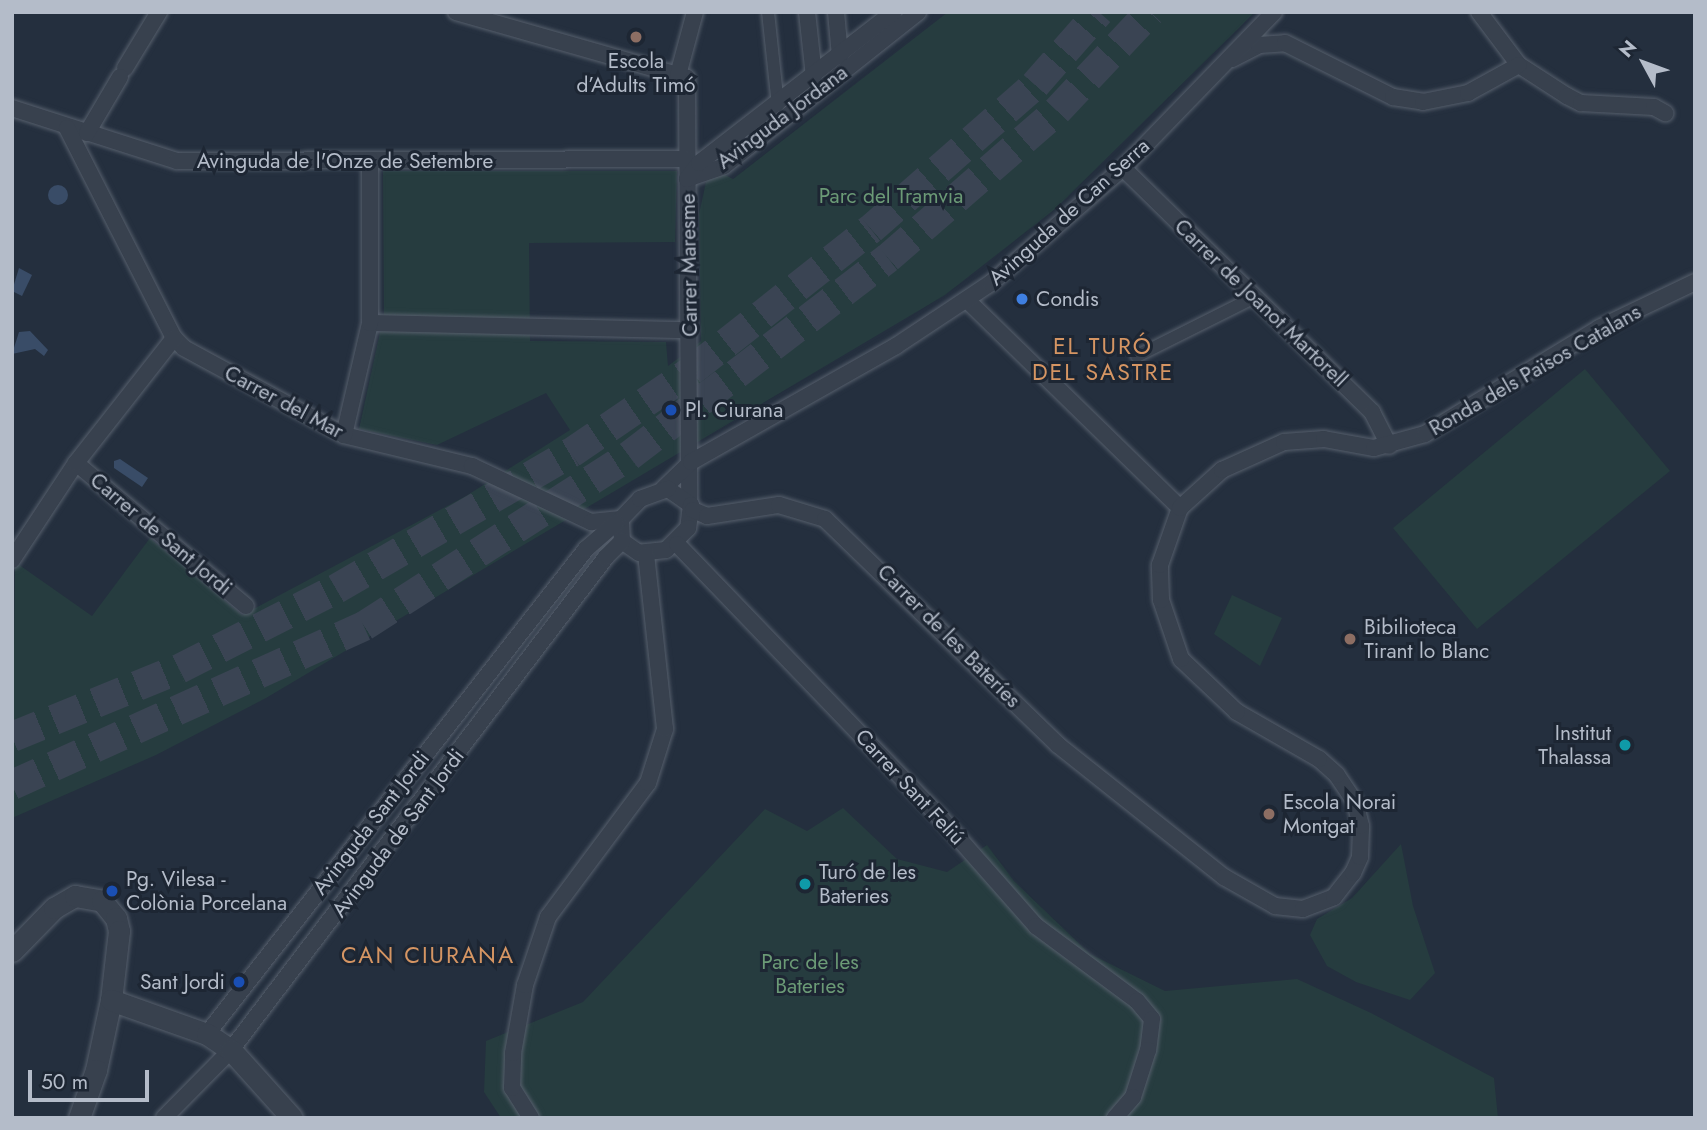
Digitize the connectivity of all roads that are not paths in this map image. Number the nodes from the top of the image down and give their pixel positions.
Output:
1 (159, 12) edge
2 (456, 12) edge
3 (695, 12) edge
4 (768, 12) edge
5 (807, 12) edge
6 (836, 12) edge
7 (894, 12) edge
8 (918, 12) edge
9 (1273, 12) edge
10 (1280, 12) edge
11 (1479, 12) edge
12 (876, 19) edge
13 (1285, 43) junction
14 (840, 56) junction
15 (1519, 65) junction
16 (1218, 69) junction
17 (678, 75) junction
18 (814, 76) junction
19 (778, 105) junction
20 (12, 108) edge
21 (1665, 113) dead end
22 (67, 128) junction
23 (87, 133) junction
24 (687, 159) junction
25 (370, 160) junction
26 (1123, 168) junction
27 (687, 179) junction
28 (1695, 282) edge
29 (1255, 297) junction
30 (967, 300) junction
31 (370, 323) junction
32 (690, 330) junction
33 (174, 338) junction
34 (1137, 356) dead end
35 (344, 435) junction
36 (1389, 446) junction
37 (691, 462) junction
38 (76, 463) junction
39 (663, 489) junction
40 (691, 506) junction
41 (1180, 508) junction
42 (621, 519) junction
43 (622, 541) junction
44 (677, 544) junction
45 (646, 555) junction
46 (12, 560) edge
47 (246, 606) dead end
48 (1179, 841) joint
49 (12, 951) edge
50 (111, 1000) junction
51 (207, 1034) junction
52 (231, 1050) junction
53 (79, 1118) edge
54 (164, 1118) edge
55 (292, 1118) edge
56 (531, 1118) edge
57 (1115, 1118) edge

1 - 23 street
2 - 17 street
3 - 17 street
4 - 19 street
5 - 18 street
6 - 14 street
7 - 12 street, Avinguda Jordana
8 - 27 street, Avinguda Jordana
9 - 16 street, Avinguda de Can Serra
10 - 13 street
11 - 15 street
12 - 14 street, Avinguda Jordana
13 - 15 street
13 - 16 street
14 - 18 street, Avinguda Jordana
15 - 21 street
16 - 26 street, Avinguda de Can Serra
17 - 24 street, Carrer Maresme
18 - 19 street, Avinguda Jordana
19 - 27 street, Avinguda Jordana
20 - 22 street, Avinguda de l'Onze de Setembre
22 - 23 street, Avinguda de l'Onze de Setembre
22 - 33 street, Carrer del Mar
23 - 25 street, Avinguda de l'Onze de Setembre
24 - 25 street, Avinguda de l'Onze de Setembre
24 - 27 street, Carrer Maresme
25 - 31 street
26 - 29 street, Carrer de Joanot Martorell
26 - 30 street, Avinguda de Can Serra
27 - 32 street, Carrer Maresme
28 - 36 street, Ronda dels Països Catalans
29 - 34 street
29 - 36 street, Carrer de Joanot Martorell
30 - 37 street, Avinguda de Can Serra
30 - 41 street
31 - 32 street
31 - 35 street
32 - 37 street, Carrer Maresme
33 - 35 street, Carrer del Mar
33 - 38 street
35 - 42 street, Carrer del Mar
36 - 41 street, Ronda dels Països Catalans
37 - 39 street
37 - 40 street, Carrer Maresme
38 - 46 street
38 - 47 street, Carrer de Sant Jordi
39 - 40 street
39 - 42 street
40 - 44 street
40 - 48 street, Carrer de les Bateríes
41 - 48 street, Ronda dels Països Catalans
42 - 43 street
42 - 51 street, Avinguda Sant Jordi
43 - 45 street
43 - 52 street, Avinguda de Sant Jordi
44 - 45 street
44 - 57 street, Carrer Sant Feliú
45 - 56 street
49 - 50 street
50 - 51 street
50 - 53 street
51 - 52 street
52 - 54 street, Avinguda de Sant Jordi
52 - 55 street

